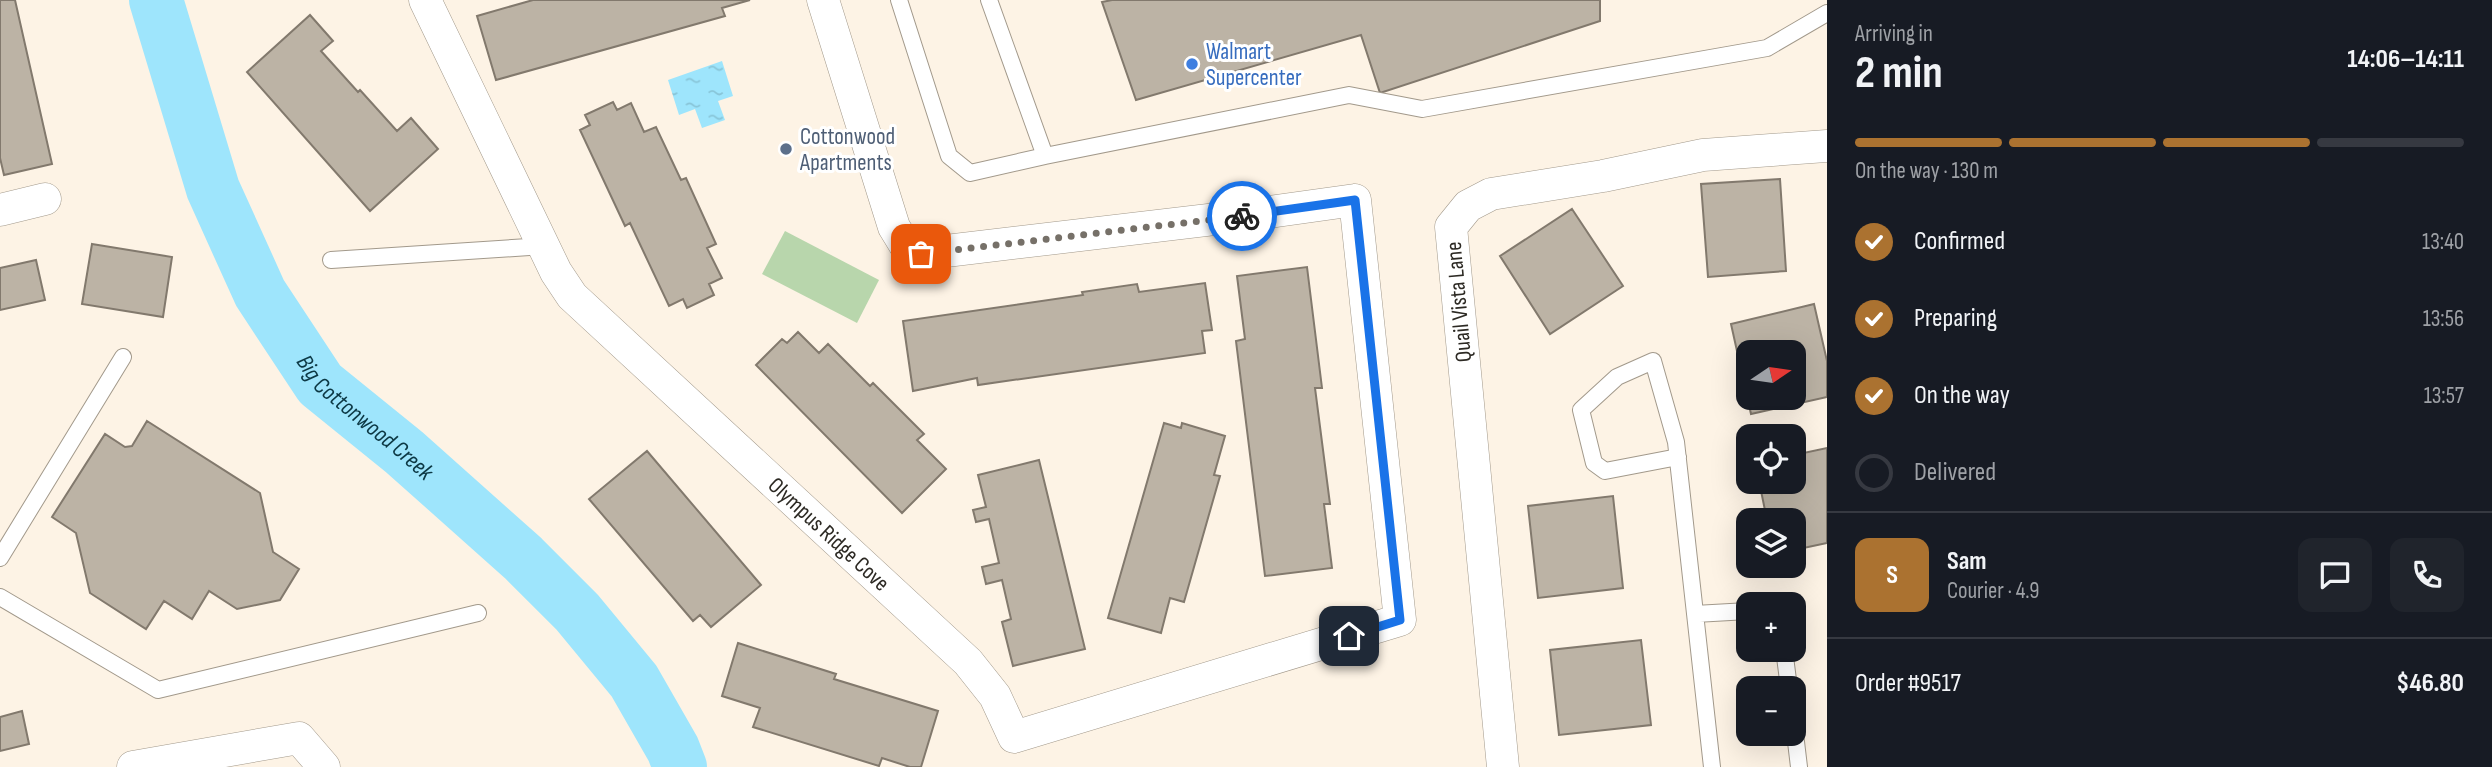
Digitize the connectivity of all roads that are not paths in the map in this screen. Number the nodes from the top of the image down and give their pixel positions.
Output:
1 (425, 0) edge
2 (823, 0) edge
3 (900, 0) edge
4 (989, 0) edge
5 (1827, 13) edge
6 (1827, 146) edge
7 (1045, 156) junction
8 (45, 200) dead end
9 (0, 210) edge
10 (544, 246) junction
11 (331, 260) dead end
12 (122, 357) dead end
13 (1678, 457) junction
14 (0, 558) edge
15 (0, 597) edge
16 (1736, 612) edge
17 (478, 613) dead end
18 (1695, 614) junction
19 (1796, 746) edge
20 (133, 767) edge
21 (324, 767) edge
22 (1503, 767) edge
23 (1712, 767) edge
24 (1799, 767) edge

1 - 10 street, Olympus Ridge Cove
2 - 10 street, Olympus Ridge Cove
3 - 7 lane
4 - 7 lane
5 - 7 lane
6 - 22 street, Quail Vista Lane
8 - 9 street
10 - 11 lane
12 - 14 lane
13 - 13 lane
13 - 18 lane
15 - 17 lane
16 - 18 lane
18 - 23 lane
19 - 24 lane
20 - 21 street

